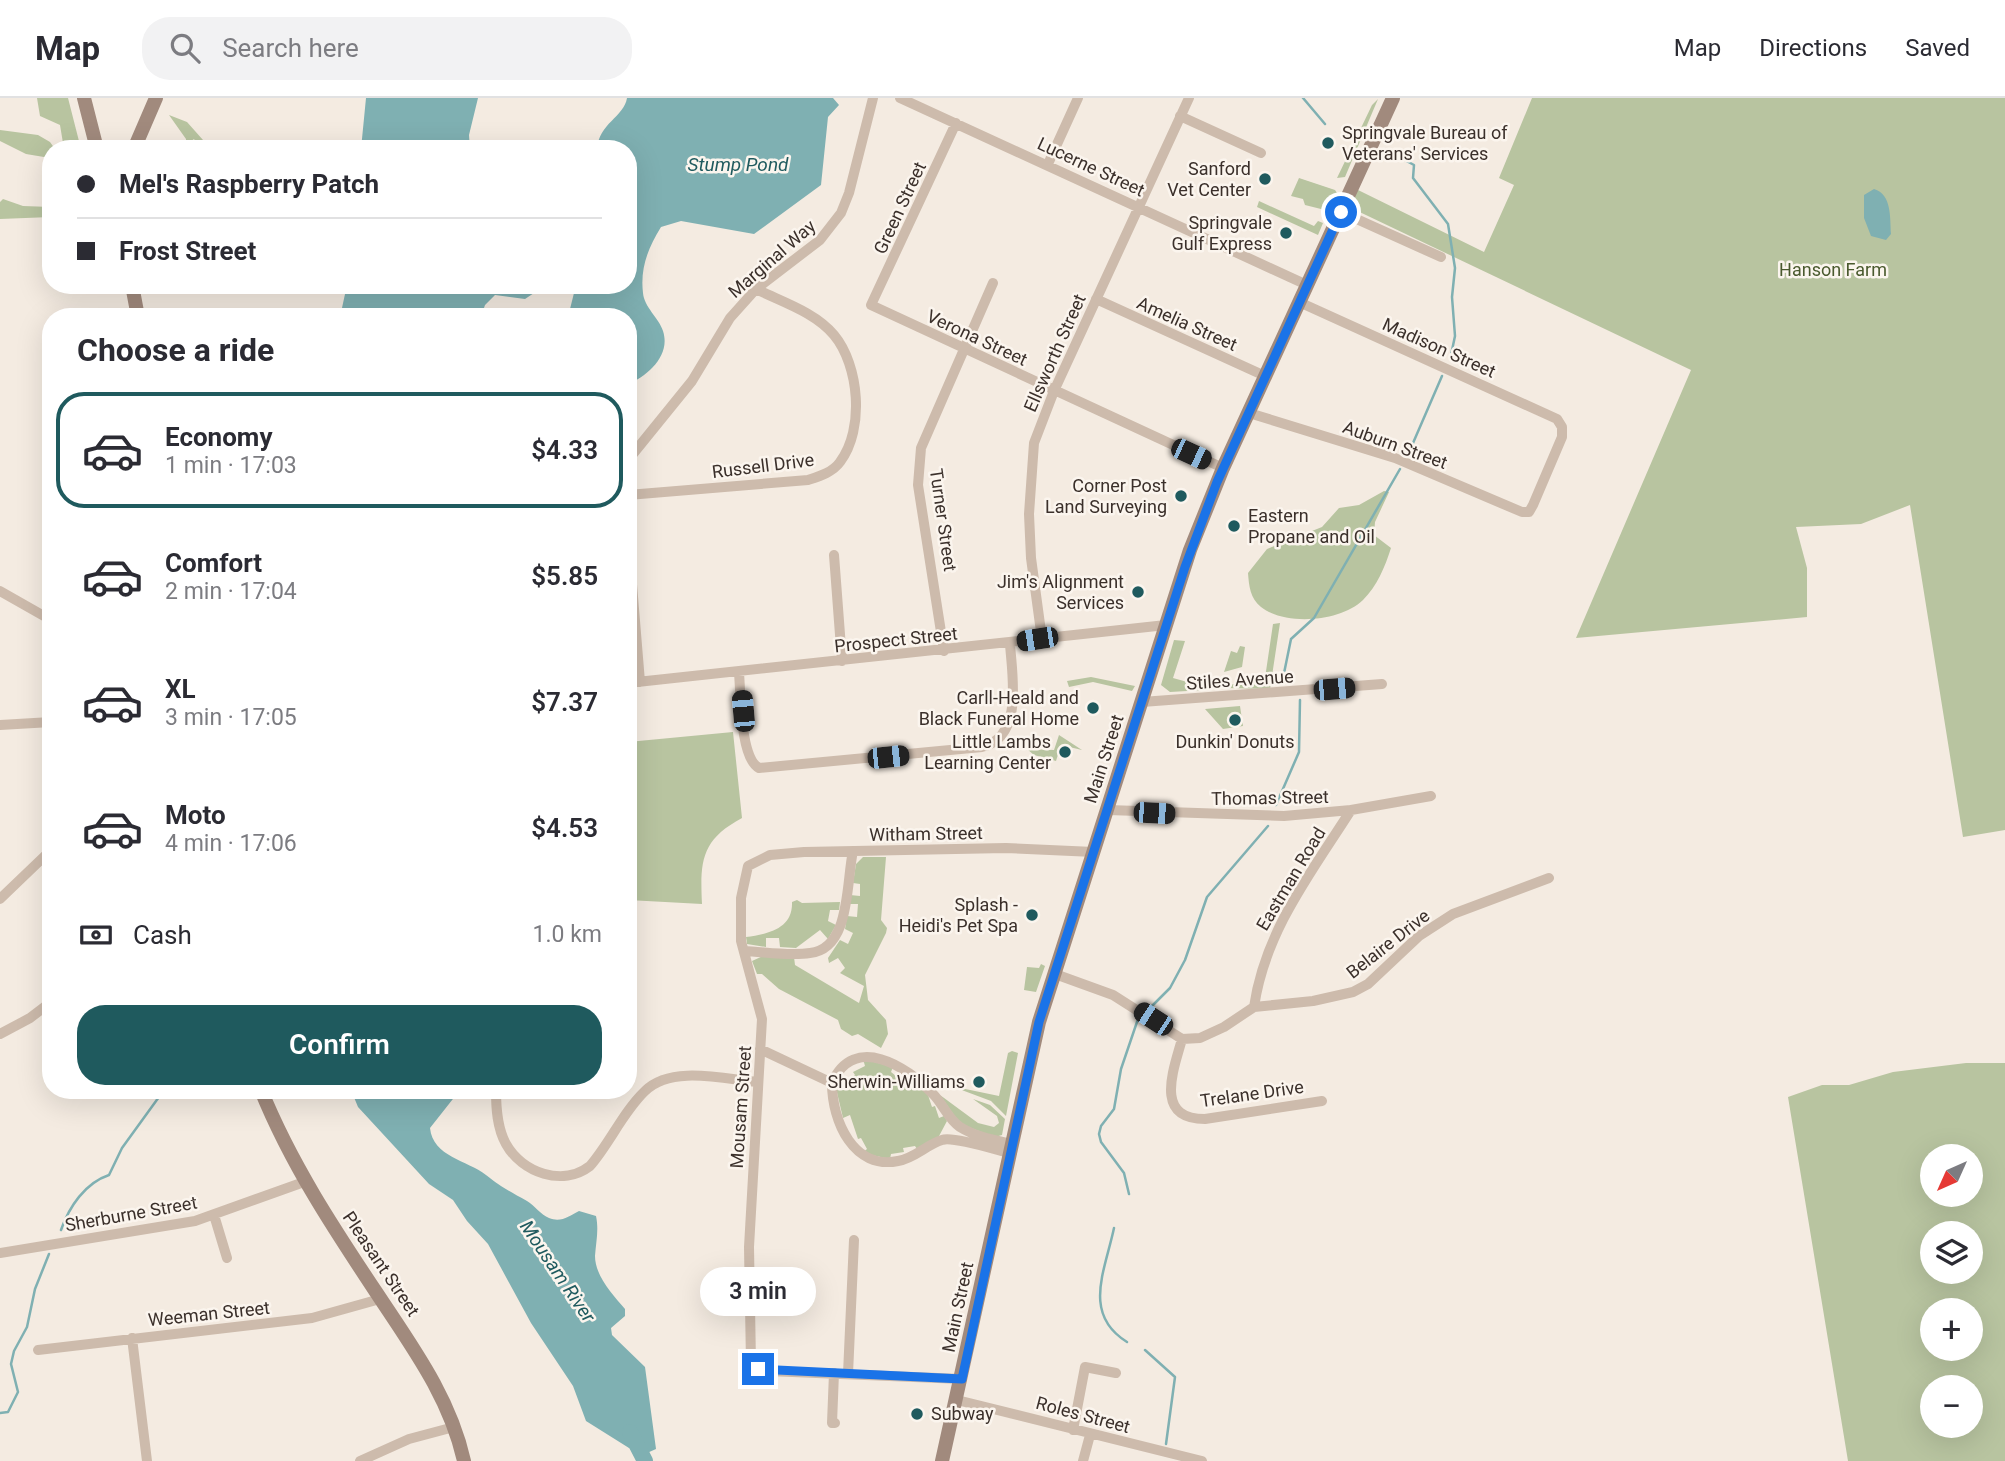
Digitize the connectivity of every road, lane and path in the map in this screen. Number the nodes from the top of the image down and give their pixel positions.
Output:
1 (84, 98) edge
2 (156, 98) edge
3 (873, 98) edge
4 (900, 98) edge
5 (1078, 98) edge
6 (1189, 98) edge
7 (1393, 98) edge
8 (1181, 116) junction
9 (956, 123) junction
10 (95, 140) edge
11 (138, 140) edge
12 (1261, 153) dead end
13 (1048, 164) junction
14 (1139, 207) junction
15 (1341, 212) junction
16 (1441, 257) dead end
17 (993, 283) dead end
18 (1307, 285) junction
19 (756, 289) junction
20 (1096, 299) junction
21 (1299, 302) junction
22 (871, 304) joint
23 (962, 349) junction
24 (1265, 376) junction
25 (1054, 391) junction
26 (1249, 413) junction
27 (637, 449) edge
28 (1223, 468) junction
29 (637, 494) edge
30 (1529, 512) joint
31 (834, 555) dead end
32 (0, 592) edge
33 (42, 615) edge
34 (1166, 625) junction
35 (1042, 639) junction
36 (1010, 644) junction
37 (637, 646) edge
38 (944, 651) junction
39 (842, 661) junction
40 (739, 673) junction
41 (637, 682) edge
42 (640, 682) junction
43 (1382, 684) dead end
44 (1142, 702) junction
45 (42, 723) edge
46 (0, 725) edge
47 (1431, 796) dead end
48 (1108, 810) junction
49 (1351, 810) junction
50 (853, 851) junction
51 (1094, 852) junction
52 (759, 858) joint
53 (42, 862) edge
54 (1549, 878) dead end
55 (0, 899) edge
56 (744, 951) junction
57 (1055, 974) junction
58 (1254, 1007) junction
59 (42, 1009) edge
60 (0, 1034) edge
61 (1182, 1039) junction
62 (760, 1049) junction
63 (756, 1082) junction
64 (832, 1083) junction
65 (265, 1099) edge
66 (497, 1099) edge
67 (1322, 1101) dead end
68 (950, 1118) junction
69 (943, 1138) junction
70 (1011, 1149) junction
71 (304, 1182) junction
72 (214, 1215) junction
73 (854, 1240) dead end
74 (0, 1253) edge
75 (227, 1258) dead end
76 (380, 1299) junction
77 (132, 1338) junction
78 (38, 1350) dead end
79 (834, 1373) junction
80 (1116, 1373) dead end
81 (848, 1374) junction
82 (962, 1379) junction
83 (957, 1400) junction
84 (835, 1423) dead end
85 (454, 1427) junction
86 (1073, 1430) junction
87 (1090, 1435) junction
88 (146, 1461) edge
89 (360, 1461) edge
90 (464, 1461) edge
91 (942, 1461) edge
92 (1083, 1461) edge
93 (1202, 1461) edge

1 - 10 main road
2 - 11 main road
3 - 19 street, Marginal Way
4 - 9 street, Lucerne Street
5 - 13 street
6 - 8 street, Ellsworth Street
7 - 15 main road, Main Street
8 - 12 street
8 - 14 street, Ellsworth Street
9 - 13 street, Lucerne Street
9 - 22 street, Green Street
13 - 14 street, Lucerne Street
14 - 18 street, Lucerne Street
14 - 20 street, Ellsworth Street
15 - 16 street
15 - 18 main road, Main Street
17 - 23 street, Turner Street
18 - 21 main road, Main Street
19 - 27 street, Marginal Way
19 - 29 street, Russell Drive
20 - 24 street, Amelia Street
20 - 25 street, Ellsworth Street
21 - 24 main road, Main Street
21 - 30 street, Madison Street
22 - 23 street, Verona Street
23 - 25 street, Verona Street
23 - 38 street, Turner Street
24 - 26 main road, Main Street
25 - 28 street, Verona Street
25 - 35 street, Ellsworth Street
26 - 28 main road, Main Street
26 - 30 street, Auburn Street
28 - 34 main road, Main Street
31 - 39 street
32 - 33 street
34 - 35 street, Prospect Street
34 - 44 main road, Main Street
35 - 36 street, Prospect Street
36 - 38 street, Prospect Street
36 - 40 street
37 - 42 street
38 - 39 street, Prospect Street
39 - 40 street, Prospect Street
40 - 42 street, Prospect Street
41 - 42 street, Prospect Street
43 - 44 street, Stiles Avenue
44 - 48 main road, Main Street
45 - 46 street
47 - 49 street, Thomas Street
48 - 49 street, Thomas Street
48 - 51 main road, Main Street
49 - 58 street, Eastman Road
50 - 51 street, Witham Street
50 - 52 street, Witham Street
50 - 56 street
51 - 57 main road, Main Street
52 - 56 street, Mousam Street
53 - 55 street
54 - 58 street, Belaire Drive
56 - 62 street, Mousam Street
57 - 61 street
57 - 70 main road, Main Street
58 - 61 street, Belaire Drive
59 - 60 street
61 - 67 street, Trelane Drive
62 - 63 street, Mousam Street
62 - 64 street
63 - 66 street
63 - 79 street, Mousam Street
64 - 68 street
64 - 69 street
65 - 71 main road, Pleasant Street
68 - 69 street
68 - 70 street
69 - 70 street
70 - 82 main road, Main Street
71 - 72 street, Sherburne Street
71 - 76 main road, Pleasant Street
72 - 74 street, Sherburne Street
72 - 75 street
73 - 81 street
76 - 77 street, Weeman Street
76 - 85 main road, Pleasant Street
77 - 78 street, Weeman Street
77 - 88 street
79 - 81 street
79 - 84 street
80 - 86 street
81 - 82 street
82 - 83 main road, Main Street
83 - 86 street, Roles Street
83 - 91 main road, Main Street
85 - 89 street
85 - 90 main road, Pleasant Street
86 - 87 street, Roles Street
87 - 92 street
87 - 93 street, Roles Street

